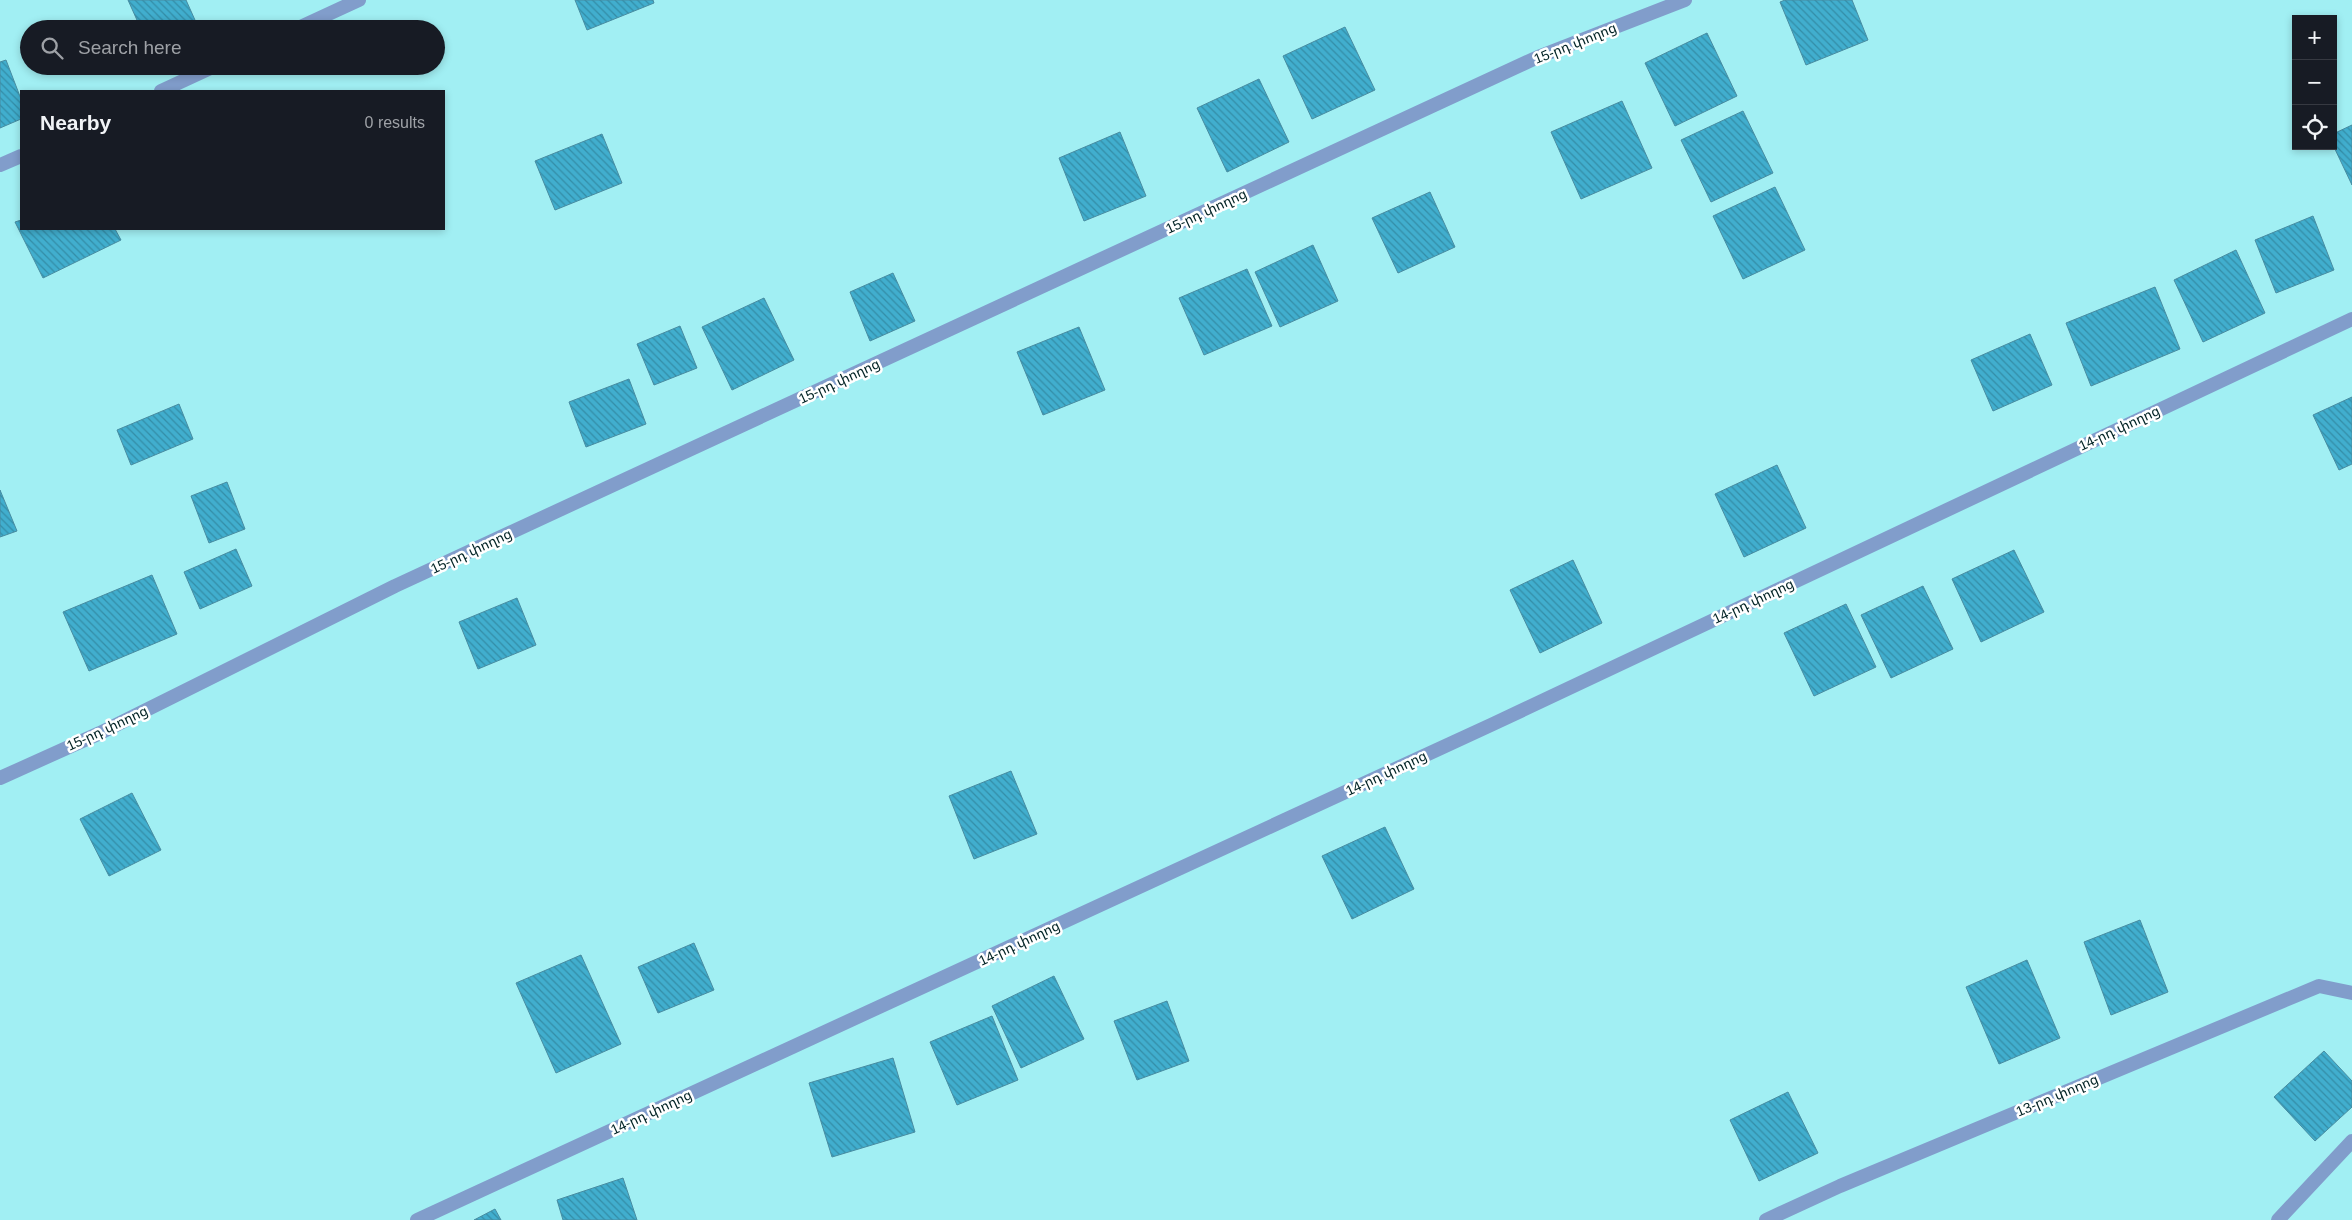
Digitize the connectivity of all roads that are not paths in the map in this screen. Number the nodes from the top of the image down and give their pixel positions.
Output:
1 (359, 0) edge
2 (1685, 0) edge
3 (316, 20) edge
4 (196, 75) edge
5 (163, 90) edge
6 (20, 156) edge
7 (0, 166) edge
8 (2352, 319) edge
9 (0, 778) edge
10 (2352, 993) edge
11 (2352, 1140) edge
12 (417, 1220) edge
13 (1766, 1220) edge
14 (2278, 1220) edge

1 - 3 street
2 - 9 street, 15-րդ փողոց
4 - 5 street
6 - 7 street
8 - 12 street, 14-րդ փողոց
10 - 13 street, 13-րդ փողոց
11 - 14 street

